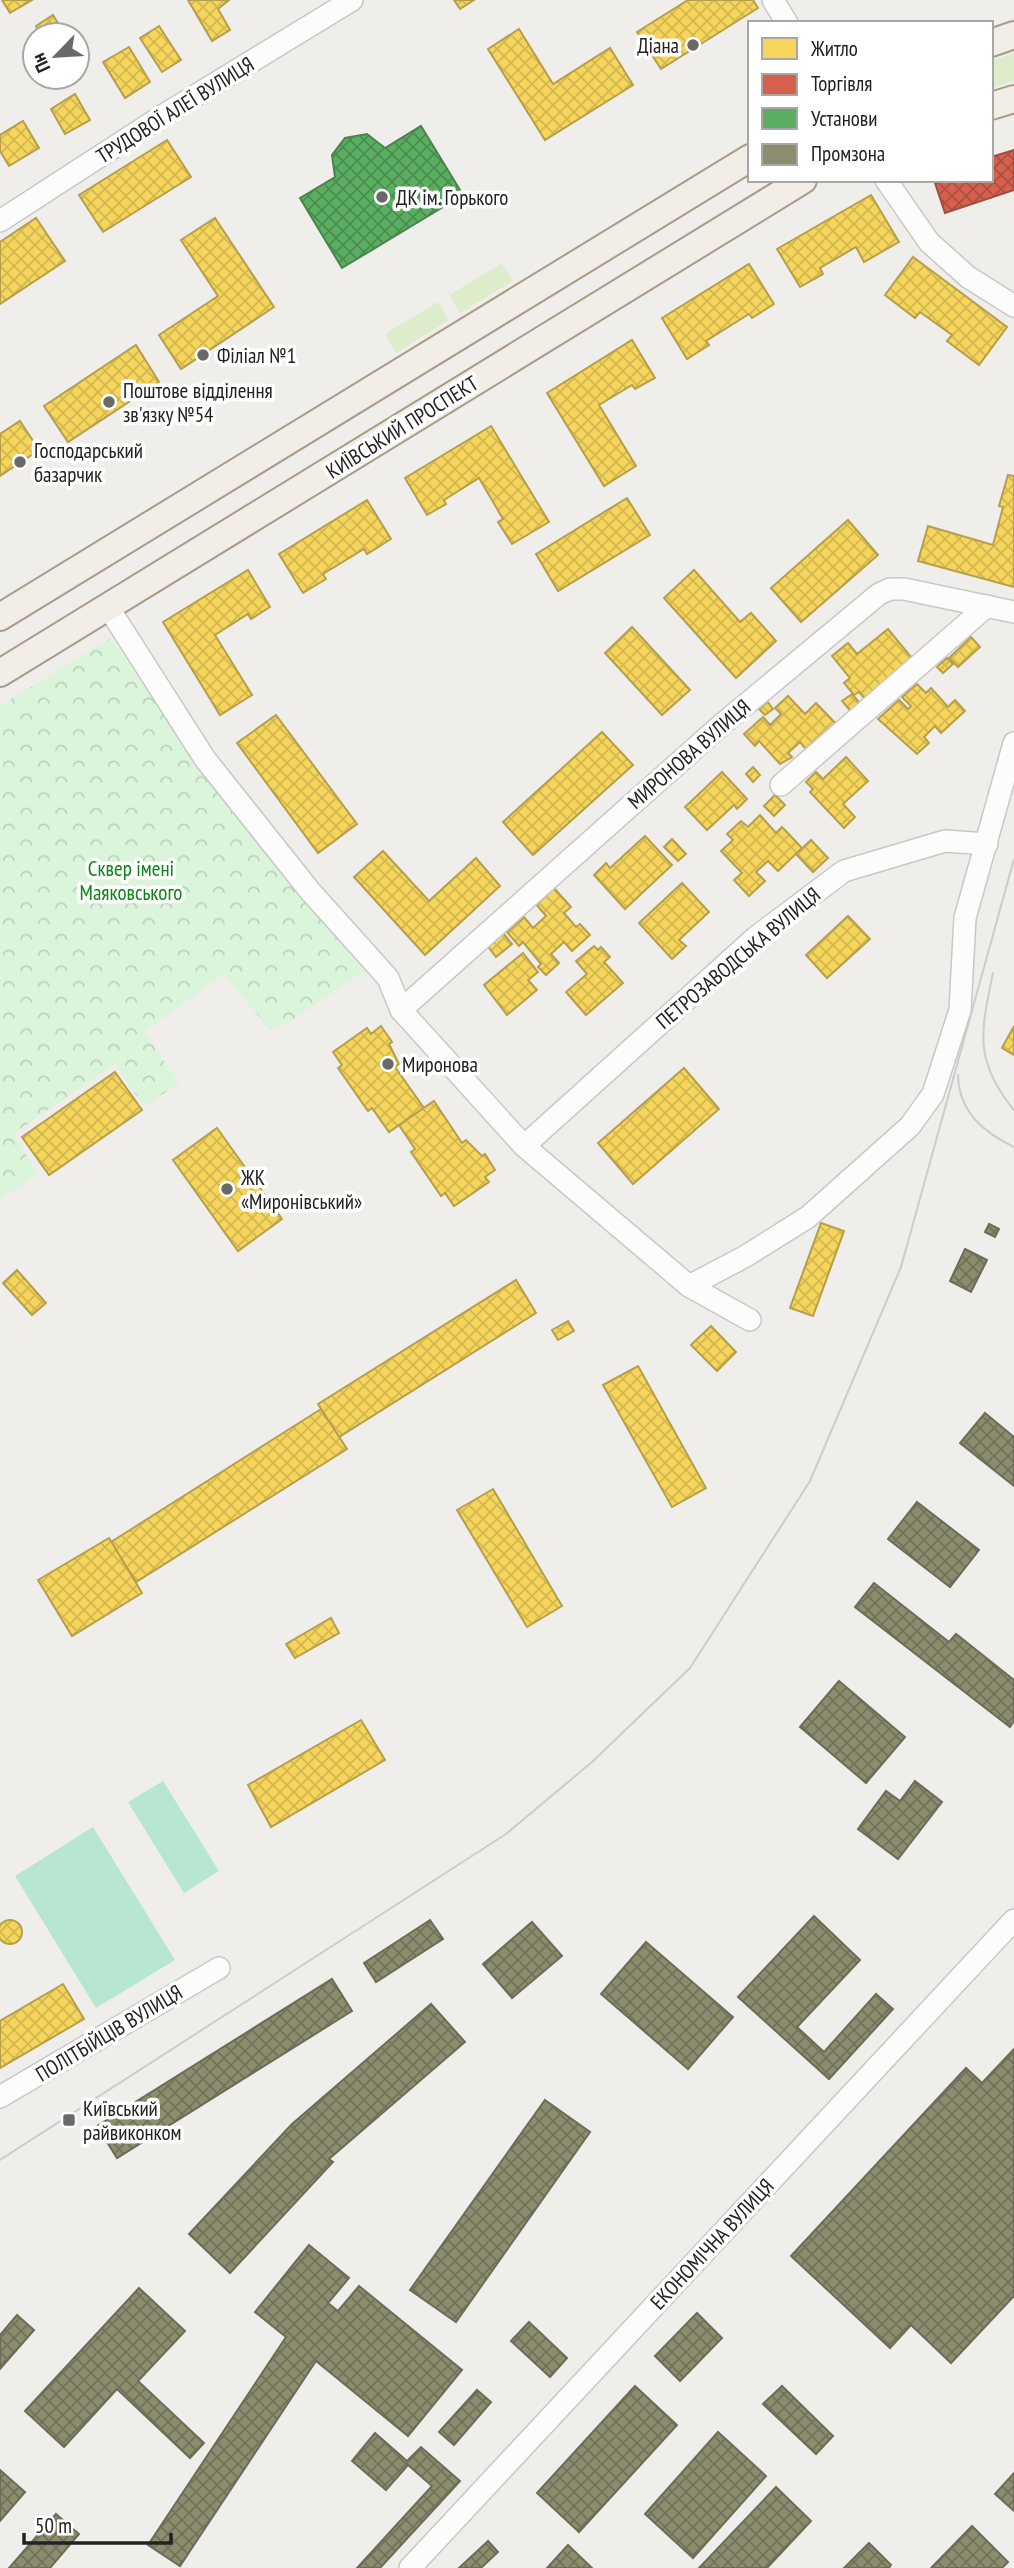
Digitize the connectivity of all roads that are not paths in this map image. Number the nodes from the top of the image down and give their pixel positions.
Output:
1 (352, 0) edge
2 (773, 0) edge
3 (786, 21) edge
4 (1014, 35) edge
5 (993, 42) edge
6 (1014, 99) edge
7 (993, 105) edge
8 (748, 159) edge
9 (800, 182) edge
10 (887, 182) edge
11 (0, 221) edge
12 (1014, 306) edge
13 (988, 606) junction
14 (108, 607) junction
15 (1014, 612) edge
16 (0, 617) edge
17 (0, 673) edge
18 (1014, 743) edge
19 (780, 785) dead end
20 (987, 844) junction
21 (401, 1010) junction
22 (524, 1146) junction
23 (689, 1286) junction
24 (750, 1320) dead end
25 (1014, 1920) edge
26 (219, 1968) dead end
27 (0, 2098) edge
28 (410, 2568) edge

1 - 11 street, ТРУДОВОЇ АЛЕЇ ВУЛИЦЯ
2 - 3 street
4 - 5 main road
6 - 7 main road
8 - 16 main road
9 - 14 main road, КИЇВСЬКИЙ ПРОСПЕКТ
10 - 12 street
13 - 15 street, МИРОНОВА ВУЛИЦЯ
13 - 19 street
13 - 21 street, МИРОНОВА ВУЛИЦЯ
14 - 17 main road, КИЇВСЬКИЙ ПРОСПЕКТ
14 - 21 street
18 - 20 street
20 - 22 street, ПЕТРОЗАВОДСЬКА ВУЛИЦЯ
20 - 23 street
21 - 22 street
22 - 23 street
23 - 24 street
25 - 28 street, ЕКОНОМІЧНА ВУЛИЦЯ
26 - 27 street, ПОЛІТБІЙЦІВ ВУЛИЦЯ

